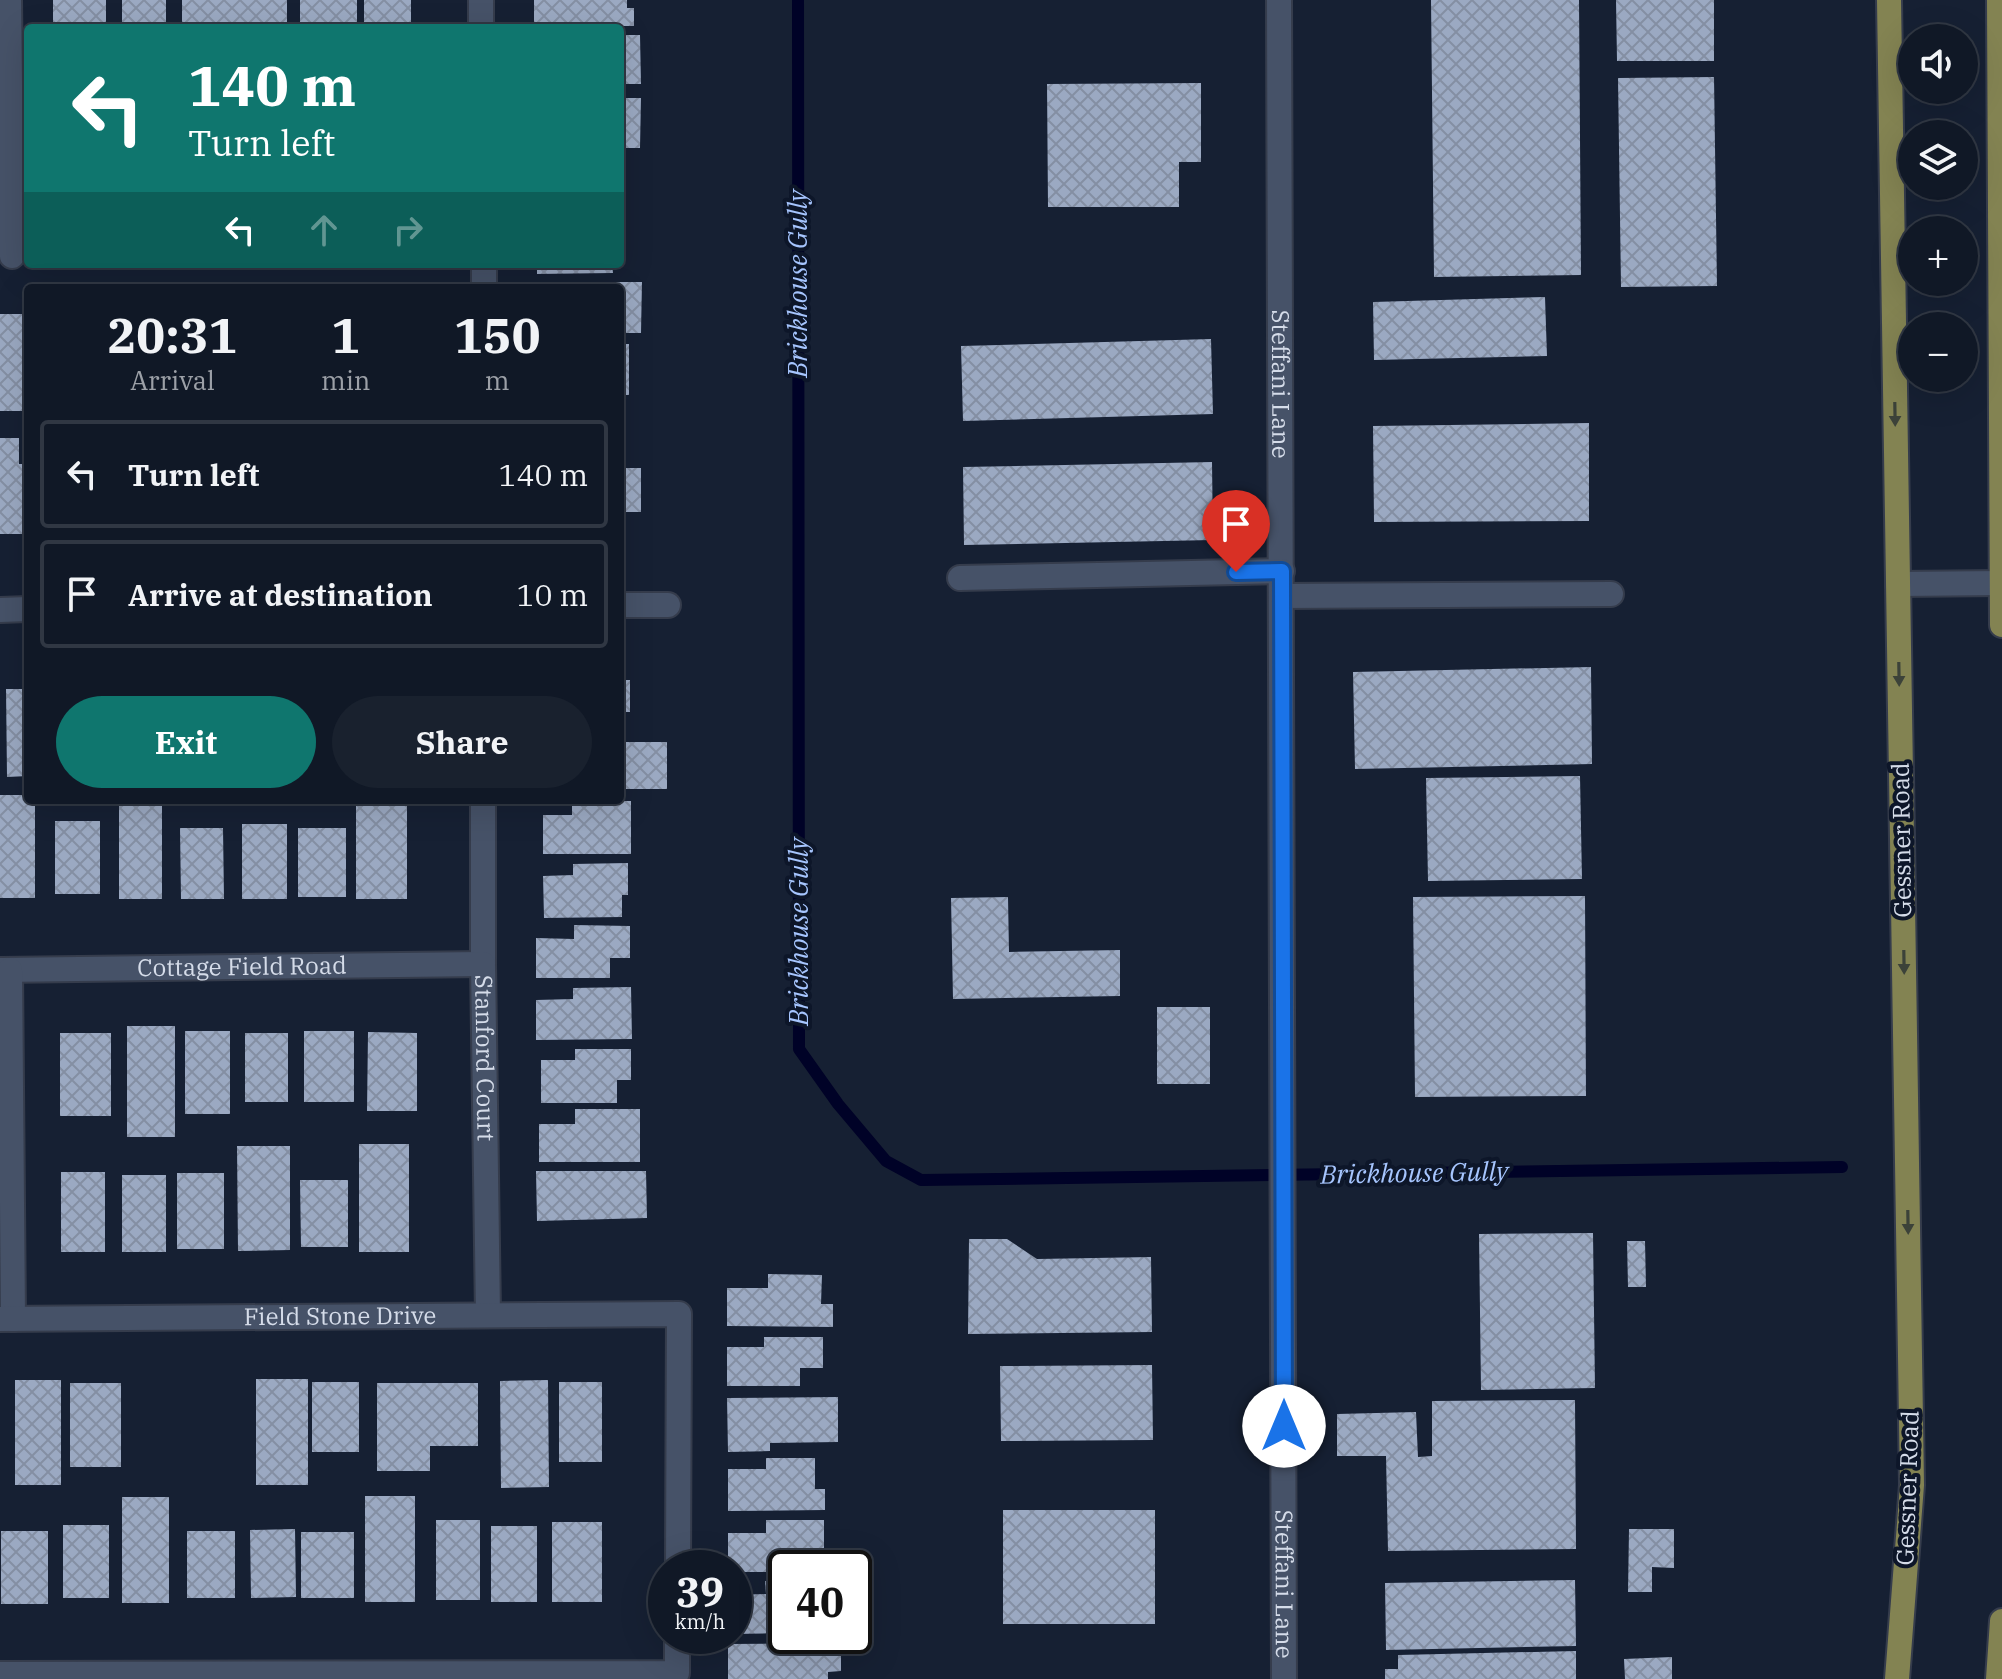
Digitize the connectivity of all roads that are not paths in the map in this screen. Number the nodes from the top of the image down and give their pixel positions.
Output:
1 (9, 0) edge
2 (481, 0) edge
3 (1279, 0) edge
4 (1889, 0) edge
5 (1999, 0) edge
6 (481, 24) edge
7 (13, 256) edge
8 (1282, 571) junction
9 (960, 578) dead end
10 (2002, 583) edge
11 (1898, 584) junction
12 (1611, 594) dead end
13 (1282, 596) junction
14 (624, 605) edge
15 (668, 605) dead end
16 (24, 609) edge
17 (0, 610) edge
18 (2002, 625) edge
19 (483, 804) edge
20 (483, 964) junction
21 (5, 970) edge
22 (488, 1315) junction
23 (7, 1319) edge
24 (678, 1550) edge
25 (2002, 1621) edge
26 (677, 1654) edge
27 (0, 1674) edge
28 (1284, 1679) edge
29 (1897, 1679) edge
30 (1998, 1679) edge

1 - 7 street
2 - 6 street
3 - 8 street, Steffani Lane
4 -> 11 main road, Gessner Road
5 - 10 main road
8 - 9 street
8 - 13 street, Steffani Lane
10 - 11 street
10 - 18 main road
11 -> 29 main road, Gessner Road
12 - 13 street
13 - 28 street, Steffani Lane
14 - 15 street
16 - 17 street
19 - 20 street, Stanford Court
20 - 21 street, Cottage Field Road
20 - 22 street, Stanford Court
21 - 23 street
22 - 23 street, Field Stone Drive
22 - 24 street, Field Stone Drive
25 - 30 main road
26 - 27 street

